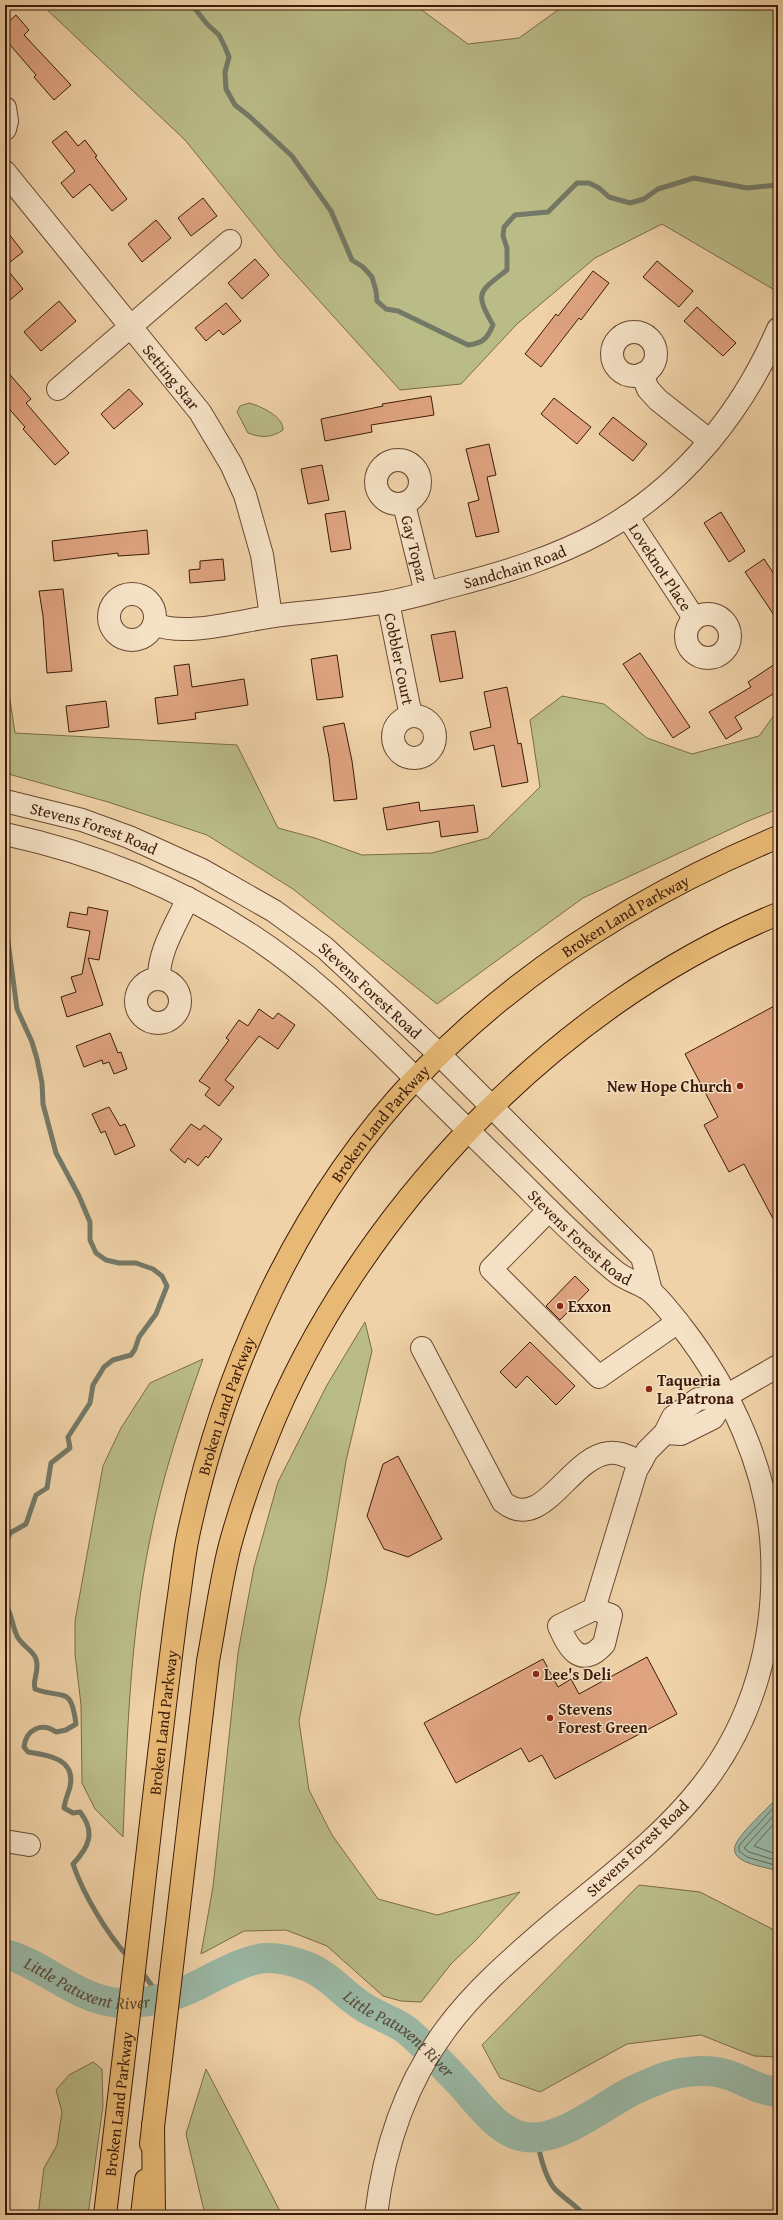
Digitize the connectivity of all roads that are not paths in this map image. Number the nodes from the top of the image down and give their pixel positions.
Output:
1 (5, 108) edge
2 (5, 129) edge
3 (5, 172) edge
4 (230, 240) dead end
5 (130, 326) junction
6 (775, 344) edge
7 (642, 374) dead end
8 (58, 389) dead end
9 (710, 442) junction
10 (404, 504) dead end
11 (627, 516) junction
12 (426, 593) junction
13 (388, 602) junction
14 (271, 616) junction
15 (694, 618) dead end
16 (154, 624) dead end
17 (411, 716) dead end
18 (5, 801) edge
19 (5, 834) edge
20 (778, 837) edge
21 (188, 898) junction
22 (778, 914) edge
23 (159, 979) dead end
24 (440, 1055) junction
25 (416, 1079) junction
26 (491, 1106) junction
27 (468, 1130) junction
28 (549, 1210) junction
29 (651, 1291) junction
30 (678, 1322) junction
31 (422, 1348) dead end
32 (778, 1366) edge
33 (726, 1396) junction
34 (641, 1462) junction
35 (594, 1609) dead end
36 (5, 1841) edge
37 (29, 1845) dead end
38 (153, 2125) junction
39 (105, 2215) edge
40 (142, 2215) edge
41 (154, 2215) edge
42 (376, 2215) edge

1 - 2 street
3 - 5 street, Setting Star
4 - 5 street
5 - 8 street
5 - 14 street, Setting Star
6 - 9 street, Sandchain Road
7 - 9 street
9 - 11 street, Sandchain Road
10 - 12 street, Gay Topaz
11 - 12 street, Sandchain Road
11 - 15 street, Loveknot Place
12 - 13 street, Sandchain Road
13 - 14 street, Sandchain Road
13 - 17 street, Cobbler Court
14 - 16 street, Sandchain Road
18 - 24 street, Stevens Forest Road
19 - 21 street, Stevens Forest Road
20 - 24 main road, Broken Land Parkway
21 - 23 street
21 - 25 street, Stevens Forest Road
22 - 26 main road
24 - 25 main road, Broken Land Parkway
24 - 26 street, Stevens Forest Road
25 - 27 street, Stevens Forest Road
25 - 39 main road, Broken Land Parkway
26 - 27 main road
26 - 29 street, Stevens Forest Road
27 - 28 street, Stevens Forest Road
27 - 38 main road
28 - 29 street, Stevens Forest Road
28 - 30 street
29 - 30 street, Stevens Forest Road
30 - 33 street, Stevens Forest Road
31 - 34 street
32 - 33 street
33 - 34 street
33 - 42 street, Stevens Forest Road
34 - 35 street
36 - 37 street
38 - 40 main road
38 - 41 main road

